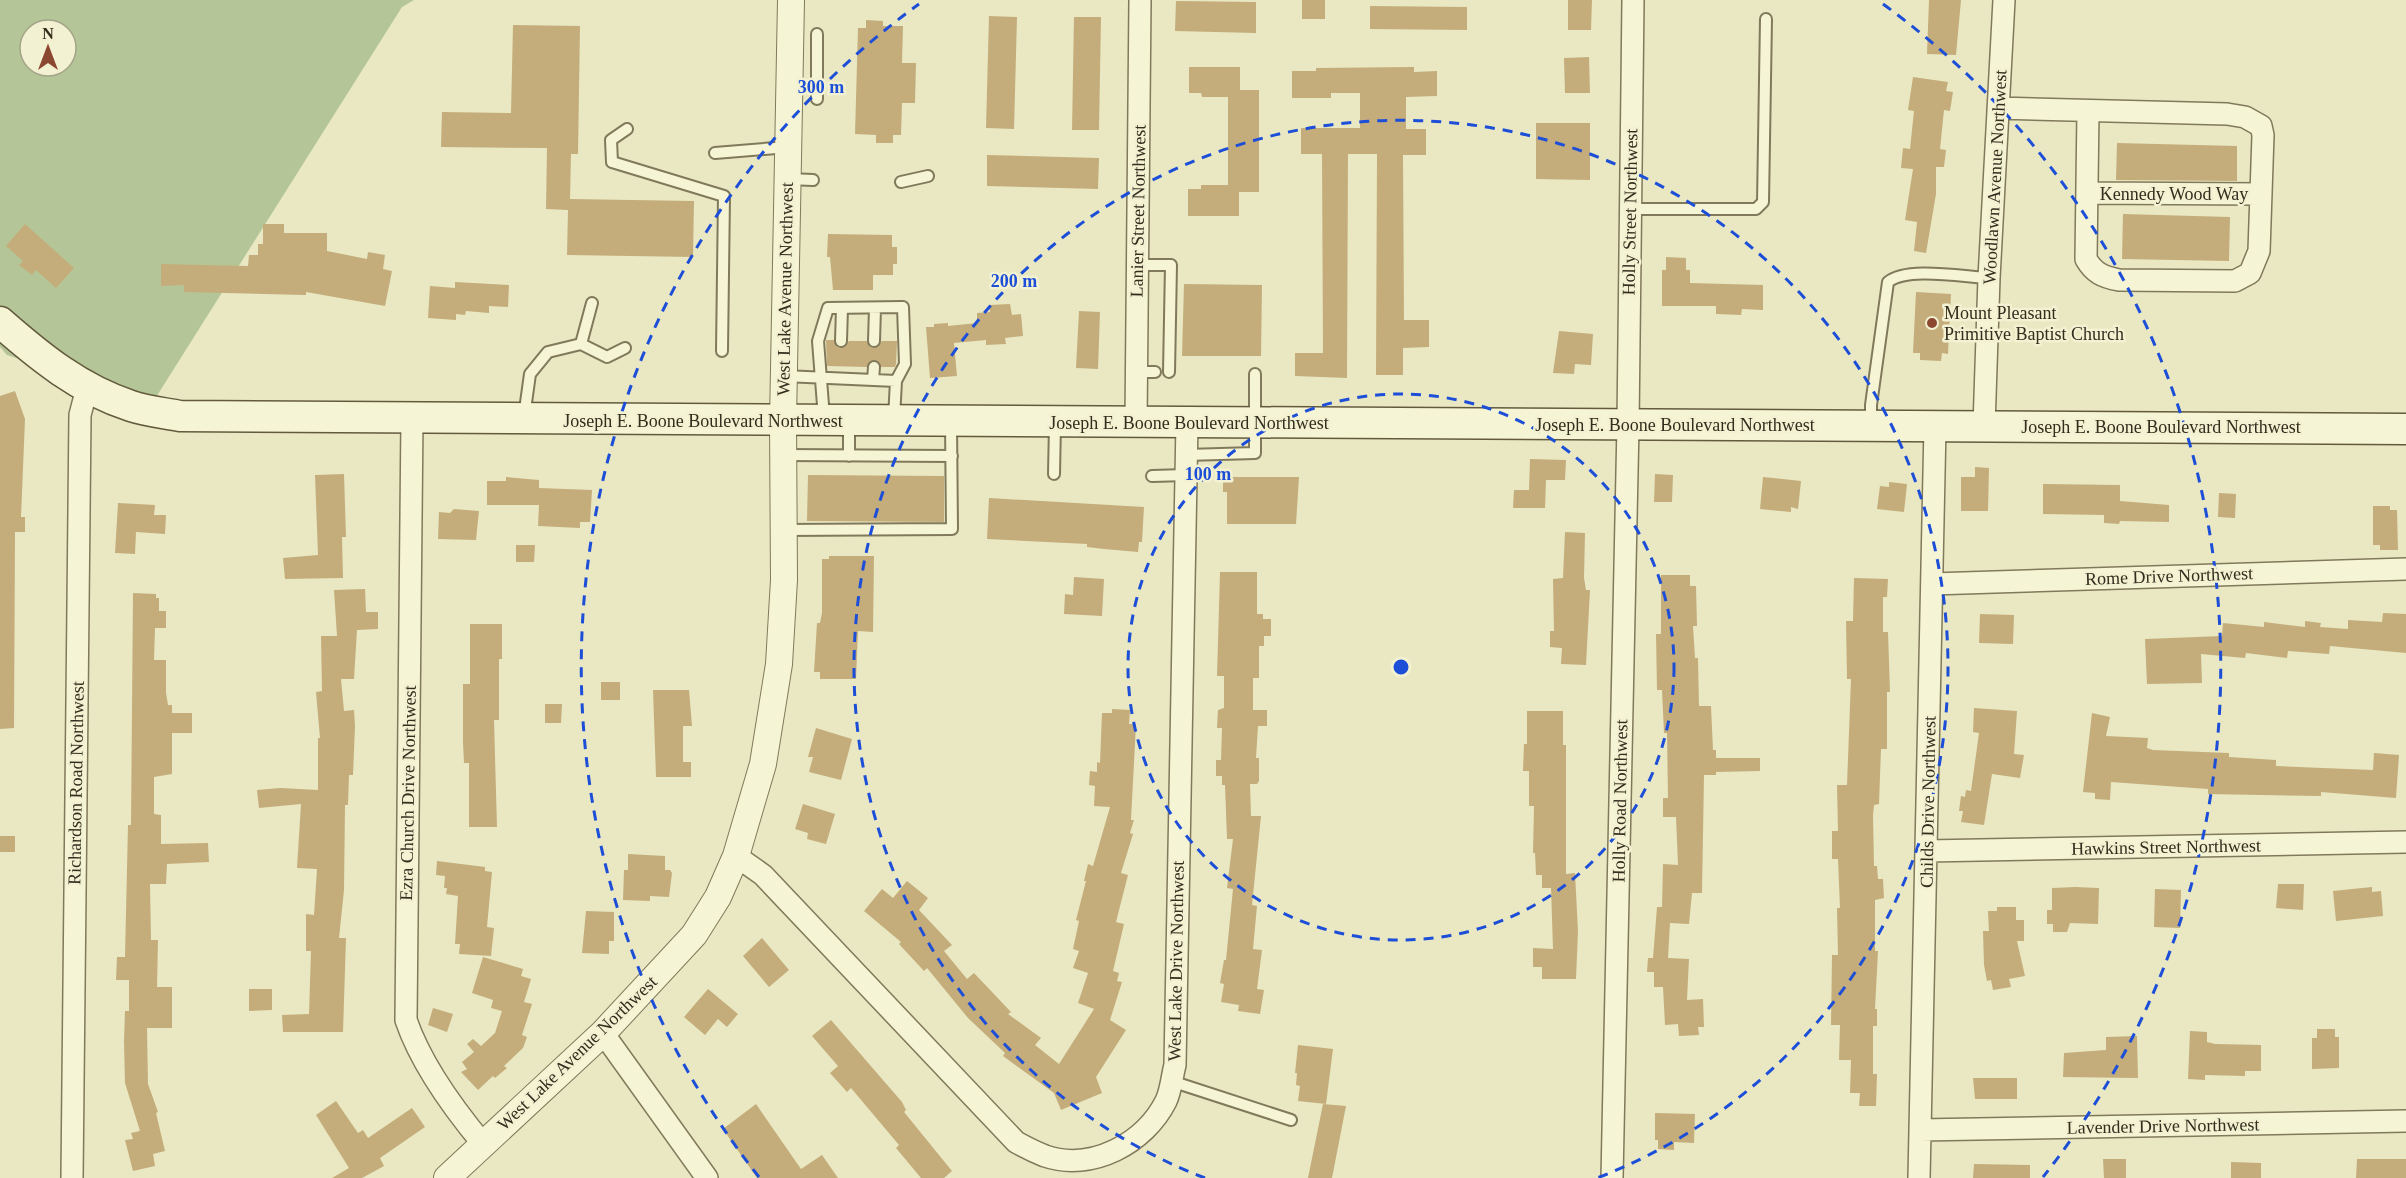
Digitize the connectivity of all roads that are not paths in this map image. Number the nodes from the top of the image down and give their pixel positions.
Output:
1 (791, 0) edge
2 (1140, 0) edge
3 (1633, 0) edge
4 (2004, 0) edge
5 (1766, 19) dead end
6 (806, 39) junction
7 (817, 99) dead end
8 (1998, 108) junction
9 (2088, 111) junction
10 (627, 129) dead end
11 (788, 147) junction
12 (714, 153) dead end
13 (928, 176) dead end
14 (901, 182) dead end
15 (2087, 193) junction
16 (2261, 194) junction
17 (1630, 209) junction
18 (1137, 265) junction
19 (1989, 278) junction
20 (592, 303) dead end
21 (842, 308) junction
22 (874, 308) junction
23 (0, 322) edge
24 (841, 340) dead end
25 (874, 341) dead end
26 (581, 344) junction
27 (625, 348) dead end
28 (722, 351) dead end
29 (840, 366) dead end
30 (874, 367) dead end
31 (1169, 372) dead end
32 (1256, 374) dead end
33 (784, 376) junction
34 (821, 378) junction
35 (840, 379) junction
36 (873, 380) junction
37 (896, 381) junction
38 (87, 388) junction
39 (412, 418) junction
40 (523, 419) junction
41 (783, 421) junction
42 (837, 421) junction
43 (894, 422) junction
44 (951, 422) junction
45 (1055, 422) junction
46 (1136, 422) junction
47 (1187, 423) junction
48 (1256, 423) junction
49 (1628, 424) junction
50 (1870, 425) junction
51 (1935, 426) junction
52 (1984, 426) junction
53 (2406, 429) edge
54 (783, 455) junction
55 (849, 456) junction
56 (952, 456) junction
57 (1186, 465) junction
58 (1054, 474) dead end
59 (1152, 476) dead end
60 (784, 530) junction
61 (2406, 569) edge
62 (1932, 584) junction
63 (2406, 842) edge
64 (1926, 851) junction
65 (736, 856) junction
66 (603, 1033) junction
67 (1171, 1081) junction
68 (1291, 1120) dead end
69 (2406, 1121) edge
70 (1920, 1130) junction
71 (483, 1144) junction
72 (72, 1178) edge
73 (447, 1178) edge
74 (707, 1178) edge
75 (1612, 1178) edge
76 (1919, 1178) edge

1 - 6 street, West Lake Avenue Northwest
2 - 18 street, Lanier Street Northwest
3 - 17 street, Holly Street Northwest
4 - 8 street, Woodlawn Avenue Northwest
5 - 17 lane
6 - 7 lane
6 - 11 street, West Lake Avenue Northwest
8 - 9 street
8 - 19 street, Woodlawn Avenue Northwest
9 - 15 street
9 - 16 street
10 - 28 lane
11 - 12 lane
11 - 33 street, West Lake Avenue Northwest
13 - 14 lane
15 - 16 street, Kennedy Wood Way
15 - 16 street
17 - 49 street, Holly Street Northwest
18 - 31 lane
18 - 46 street, Lanier Street Northwest
19 - 50 lane
19 - 52 street, Woodlawn Avenue Northwest
20 - 26 lane
21 - 22 lane
21 - 24 lane
21 - 34 lane
22 - 25 lane
22 - 37 lane
23 - 38 main road, Joseph E. Boone Boulevard Northwest
26 - 27 lane
26 - 40 lane
29 - 35 lane
30 - 36 lane
32 - 48 lane
33 - 34 lane
33 - 41 street, West Lake Avenue Northwest
34 - 35 lane
34 - 42 lane
35 - 36 lane
36 - 37 lane
37 - 43 lane
38 - 39 main road, Joseph E. Boone Boulevard Northwest
38 - 72 street, Richardson Road Northwest
39 - 40 main road, Joseph E. Boone Boulevard Northwest
39 - 71 street, Ezra Church Drive Northwest
40 - 41 main road, Joseph E. Boone Boulevard Northwest
41 - 42 main road, Joseph E. Boone Boulevard Northwest
41 - 54 street, West Lake Avenue Northwest
42 - 43 main road, Joseph E. Boone Boulevard Northwest
42 - 55 lane
43 - 44 main road, Joseph E. Boone Boulevard Northwest
44 - 45 main road, Joseph E. Boone Boulevard Northwest
44 - 56 lane
45 - 46 main road, Joseph E. Boone Boulevard Northwest
45 - 58 lane
46 - 47 main road, Joseph E. Boone Boulevard Northwest
47 - 48 main road, Joseph E. Boone Boulevard Northwest
47 - 57 street, West Lake Drive Northwest
48 - 49 main road, Joseph E. Boone Boulevard Northwest
48 - 57 lane
49 - 50 main road, Joseph E. Boone Boulevard Northwest
49 - 75 street, Holly Road Northwest
50 - 51 main road, Joseph E. Boone Boulevard Northwest
51 - 52 main road, Joseph E. Boone Boulevard Northwest
51 - 62 street, Childs Drive Northwest
52 - 53 main road, Joseph E. Boone Boulevard Northwest
54 - 55 lane
54 - 60 street, West Lake Avenue Northwest
55 - 56 lane
56 - 60 lane
57 - 59 lane
57 - 67 street, West Lake Drive Northwest
60 - 65 street, West Lake Avenue Northwest
61 - 62 street, Rome Drive Northwest
62 - 64 street, Childs Drive Northwest
63 - 64 street, Hawkins Street Northwest
64 - 70 street, Childs Drive Northwest
65 - 66 street, West Lake Avenue Northwest
65 - 67 street, West Lake Drive Northwest
66 - 71 street, West Lake Avenue Northwest
66 - 74 street
67 - 68 lane
69 - 70 street, Lavender Drive Northwest
70 - 76 street, Childs Drive Northwest
71 - 73 street, West Lake Avenue Northwest

